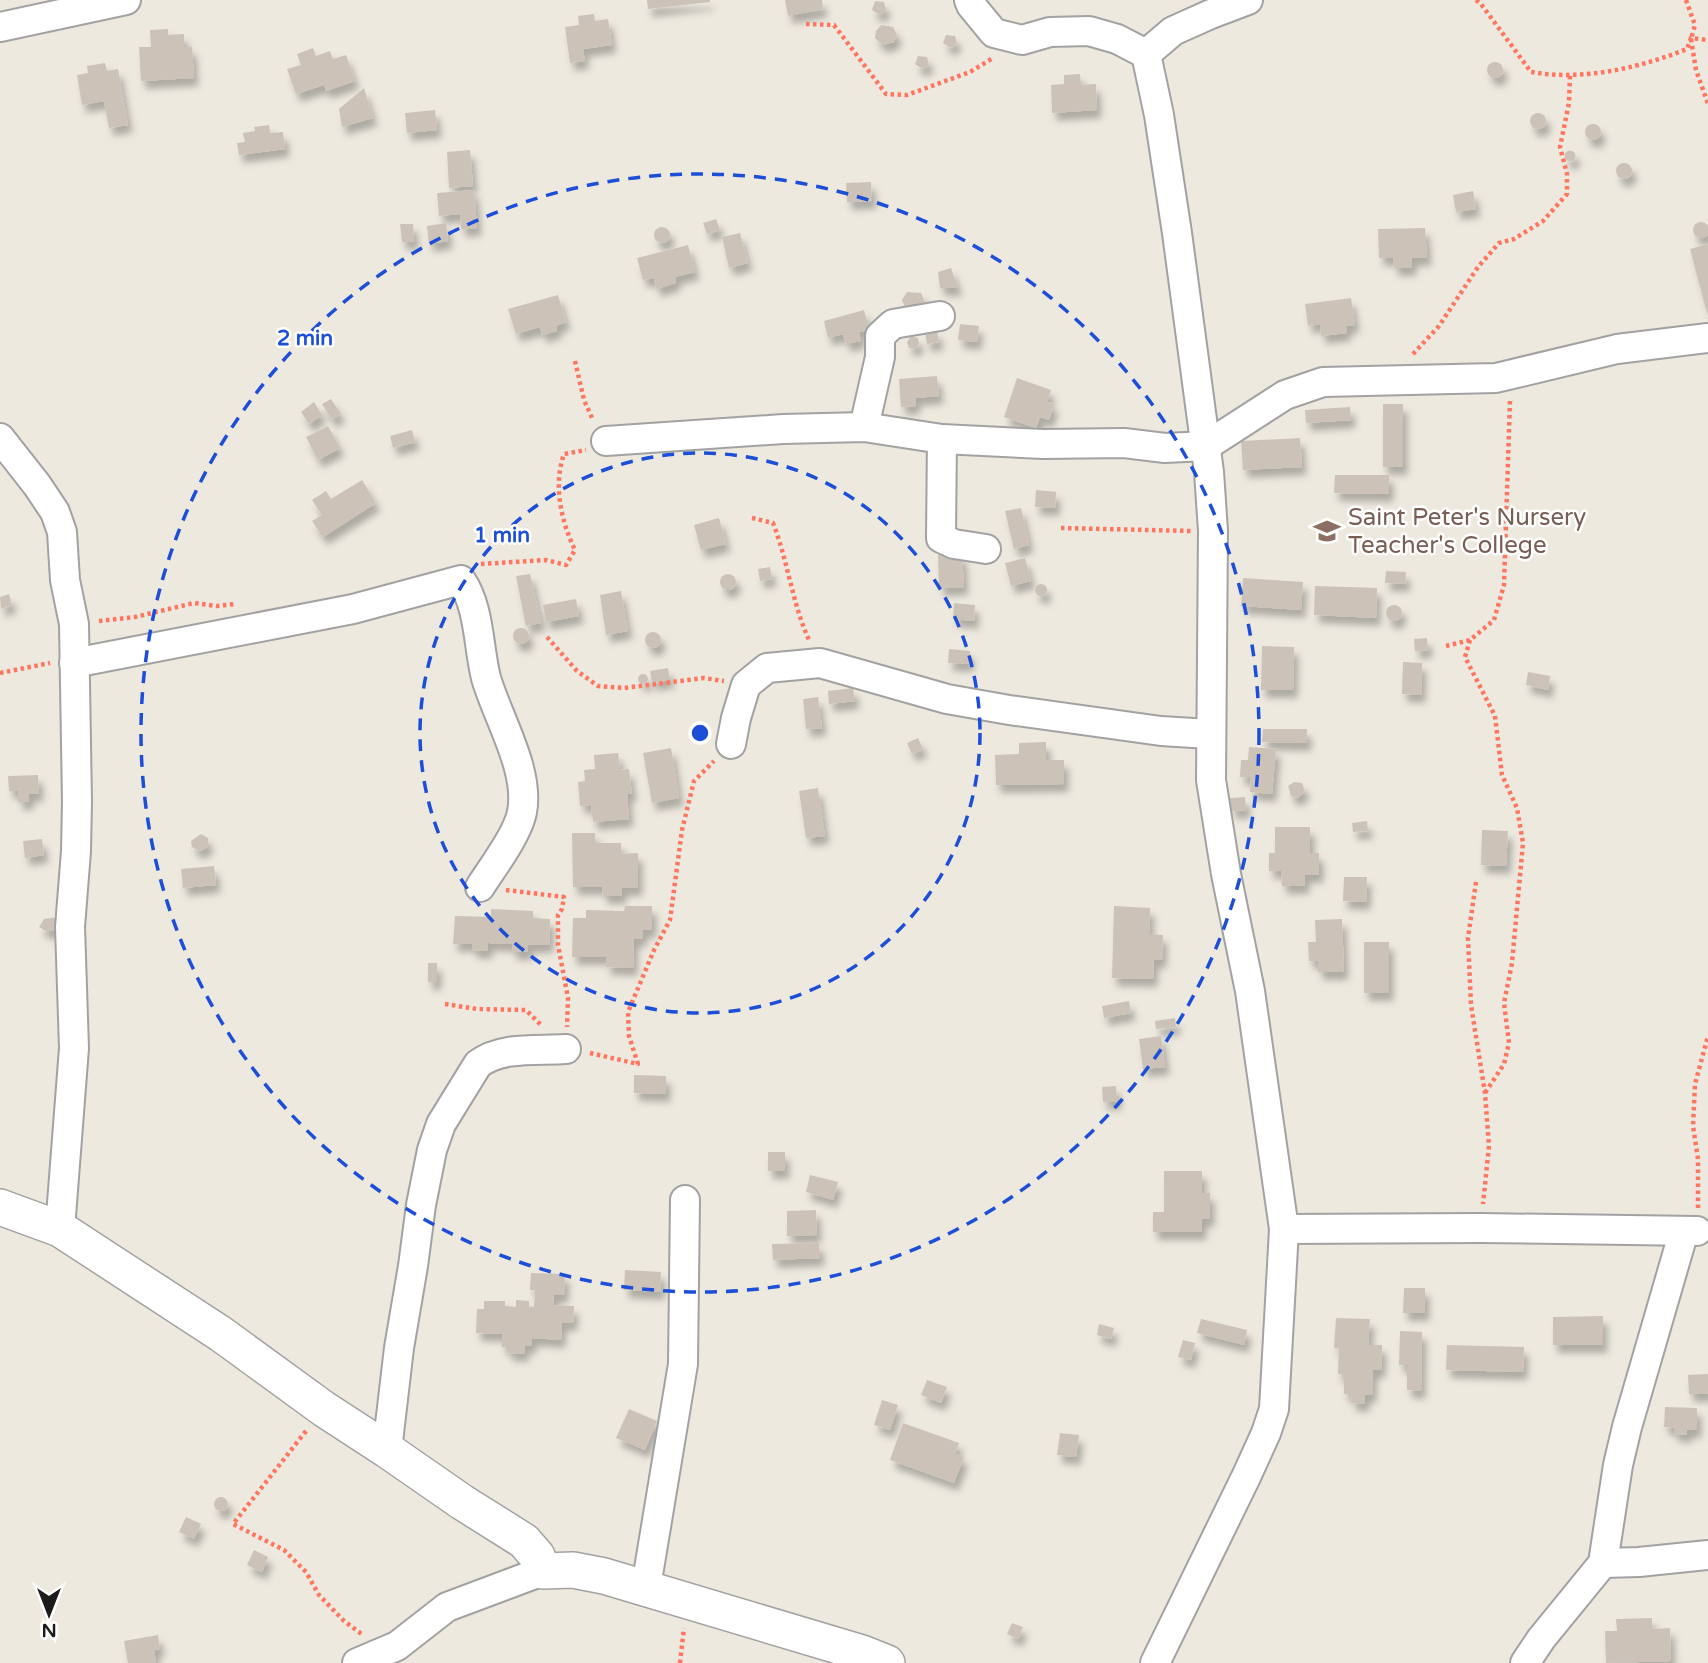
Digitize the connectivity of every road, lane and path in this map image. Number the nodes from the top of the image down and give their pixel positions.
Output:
1 (126, 0) edge
2 (969, 0) edge
3 (1248, 0) edge
4 (1475, 0) edge
5 (1686, 0) edge
6 (806, 24) dead end
7 (0, 27) edge
8 (1691, 38) junction
9 (1022, 40) junction
10 (1708, 40) edge
11 (1687, 49) junction
12 (1146, 54) junction
13 (1570, 75) junction
14 (1708, 104) edge
15 (940, 316) dead end
16 (1708, 338) edge
17 (575, 361) dead end
18 (1511, 374) junction
19 (1394, 380) junction
20 (864, 427) junction
21 (0, 439) edge
22 (942, 439) junction
23 (606, 441) junction
24 (1206, 446) junction
25 (752, 518) dead end
26 (1061, 528) dead end
27 (1213, 531) junction
28 (986, 548) dead end
29 (471, 564) dead end
30 (240, 603) dead end
31 (74, 624) junction
32 (547, 637) dead end
33 (1470, 640) junction
34 (1446, 646) dead end
35 (74, 663) junction
36 (820, 663) junction
37 (0, 673) edge
38 (746, 685) junction
39 (1210, 734) junction
40 (731, 744) joint
41 (1476, 882) dead end
42 (480, 887) joint
43 (1708, 1036) edge
44 (566, 1049) joint
45 (638, 1064) dead end
46 (1485, 1093) junction
47 (685, 1200) dead end
48 (0, 1207) edge
49 (1481, 1228) junction
50 (60, 1229) junction
51 (1284, 1229) junction
52 (1690, 1231) junction
53 (324, 1409) junction
54 (387, 1450) junction
55 (1708, 1555) edge
56 (1603, 1563) junction
57 (543, 1571) junction
58 (646, 1587) junction
59 (397, 1646) junction
60 (357, 1663) edge
61 (887, 1663) edge
62 (1155, 1663) edge
63 (1525, 1663) edge

1 - 7 street
2 - 9 street
3 - 12 street
4 - 13 path
5 - 11 path
6 - 9 path
8 - 10 path
8 - 11 path
8 - 14 path
9 - 12 street
11 - 13 path
12 - 24 street
13 - 19 path
15 - 20 street
16 - 18 street
17 - 23 path
18 - 19 street
18 - 33 path
19 - 24 street
20 - 22 street
20 - 23 street
21 - 31 street
22 - 24 street
22 - 28 street
23 - 29 path
24 - 27 street
25 - 36 path
26 - 27 path
27 - 39 street
30 - 31 path
31 - 35 street
32 - 38 path
33 - 34 path
33 - 46 path
35 - 37 path
35 - 42 street
35 - 50 street
36 - 38 street
36 - 39 street
38 - 40 street
39 - 51 street
40 - 45 path
41 - 46 path
42 - 44 path
43 - 52 path
44 - 54 street
46 - 49 path
47 - 58 street
48 - 50 street
49 - 51 street
49 - 52 street
50 - 53 street
51 - 62 street
52 - 56 street
53 - 54 street
53 - 59 path
54 - 57 street
55 - 56 street
56 - 63 street
57 - 58 street
57 - 59 street
58 - 61 street
59 - 60 street

